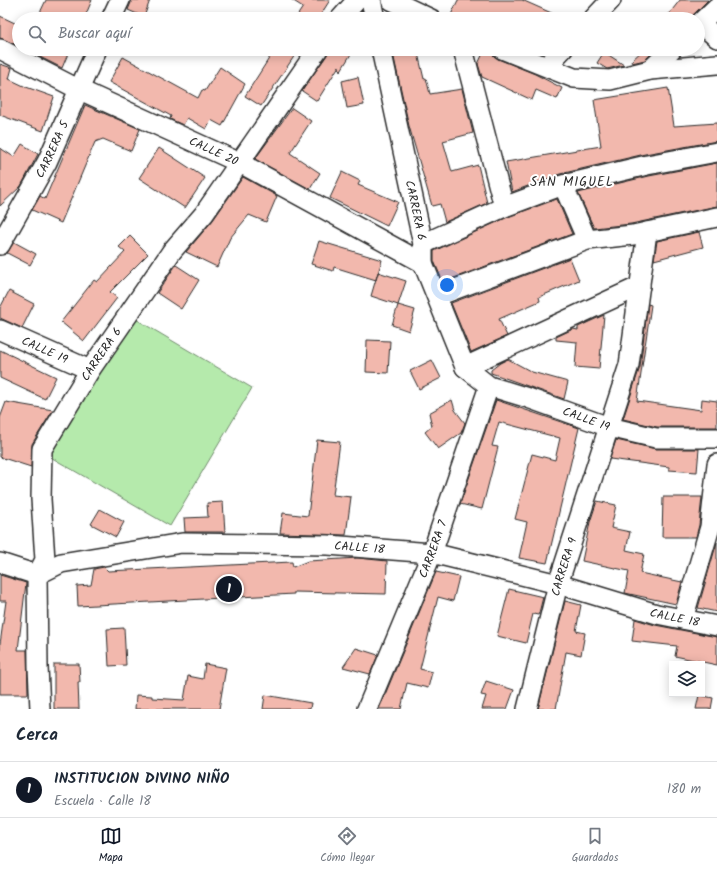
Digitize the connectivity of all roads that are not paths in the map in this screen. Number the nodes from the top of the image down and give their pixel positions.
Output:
1 (120, 0) edge
2 (357, 0) edge
3 (371, 0) edge
4 (391, 0) edge
5 (611, 0) edge
6 (717, 7) edge
7 (114, 12) edge
8 (346, 12) edge
9 (374, 12) edge
10 (416, 12) edge
11 (599, 12) edge
12 (705, 18) edge
13 (705, 29) edge
14 (717, 38) edge
15 (0, 49) edge
16 (12, 55) edge
17 (14, 56) edge
18 (94, 56) edge
19 (313, 56) edge
20 (383, 56) edge
21 (465, 56) edge
22 (521, 56) edge
23 (556, 56) edge
24 (665, 56) edge
25 (717, 64) edge
26 (547, 66) junction
27 (650, 70) junction
28 (78, 89) junction
29 (717, 152) edge
30 (240, 163) junction
31 (564, 185) junction
32 (504, 207) junction
33 (717, 217) edge
34 (647, 232) junction
35 (587, 240) junction
36 (423, 244) junction
37 (0, 245) edge
38 (423, 263) junction
39 (640, 286) junction
40 (437, 296) junction
41 (0, 330) edge
42 (465, 367) junction
43 (90, 370) junction
44 (490, 386) junction
45 (609, 428) junction
46 (717, 438) edge
47 (717, 464) edge
48 (432, 553) junction
49 (0, 563) edge
50 (37, 576) junction
51 (558, 584) junction
52 (683, 619) junction
53 (717, 626) edge
54 (40, 709) edge
55 (367, 709) edge
56 (527, 709) edge

1 - 7 street
2 - 8 street
3 - 9 street
4 - 10 street
5 - 11 street
6 - 12 street
13 - 14 street
15 - 16 street, CALLE 20
17 - 28 street, CALLE 20
18 - 28 street, CARRERA 5
19 - 30 street, CARRERA 6
20 - 36 street, CARRERA 6
21 - 32 street
22 - 26 street
23 - 26 street
24 - 27 street
25 - 27 street
26 - 27 street
28 - 30 street, CALLE 20
28 - 37 street, CARRERA 5
29 - 31 street
30 - 38 street, CALLE 20
30 - 43 street, CARRERA 6
31 - 32 street
31 - 35 street
32 - 36 street
33 - 34 street
34 - 35 street
34 - 39 street, CARRERA 9
35 - 40 street
36 - 38 street, CARRERA 6
38 - 40 street, CARRERA 6
39 - 42 street
39 - 45 street, CARRERA 9
40 - 42 street, CARRERA 6
41 - 43 street, CALLE 19
42 - 44 street, CALLE 19
43 - 50 street, CARRERA 6
44 - 45 street, CALLE 19
44 - 48 street, CARRERA 7
45 - 46 street, CALLE 19
45 - 51 street, CARRERA 9
47 - 52 street
48 - 50 street, CALLE 18
48 - 51 street, CALLE 18
48 - 55 street, CARRERA 7
49 - 50 street
50 - 54 street, CARRERA 6
51 - 52 street, CALLE 18
51 - 56 street, CARRERA 9
52 - 53 street, CALLE 18

